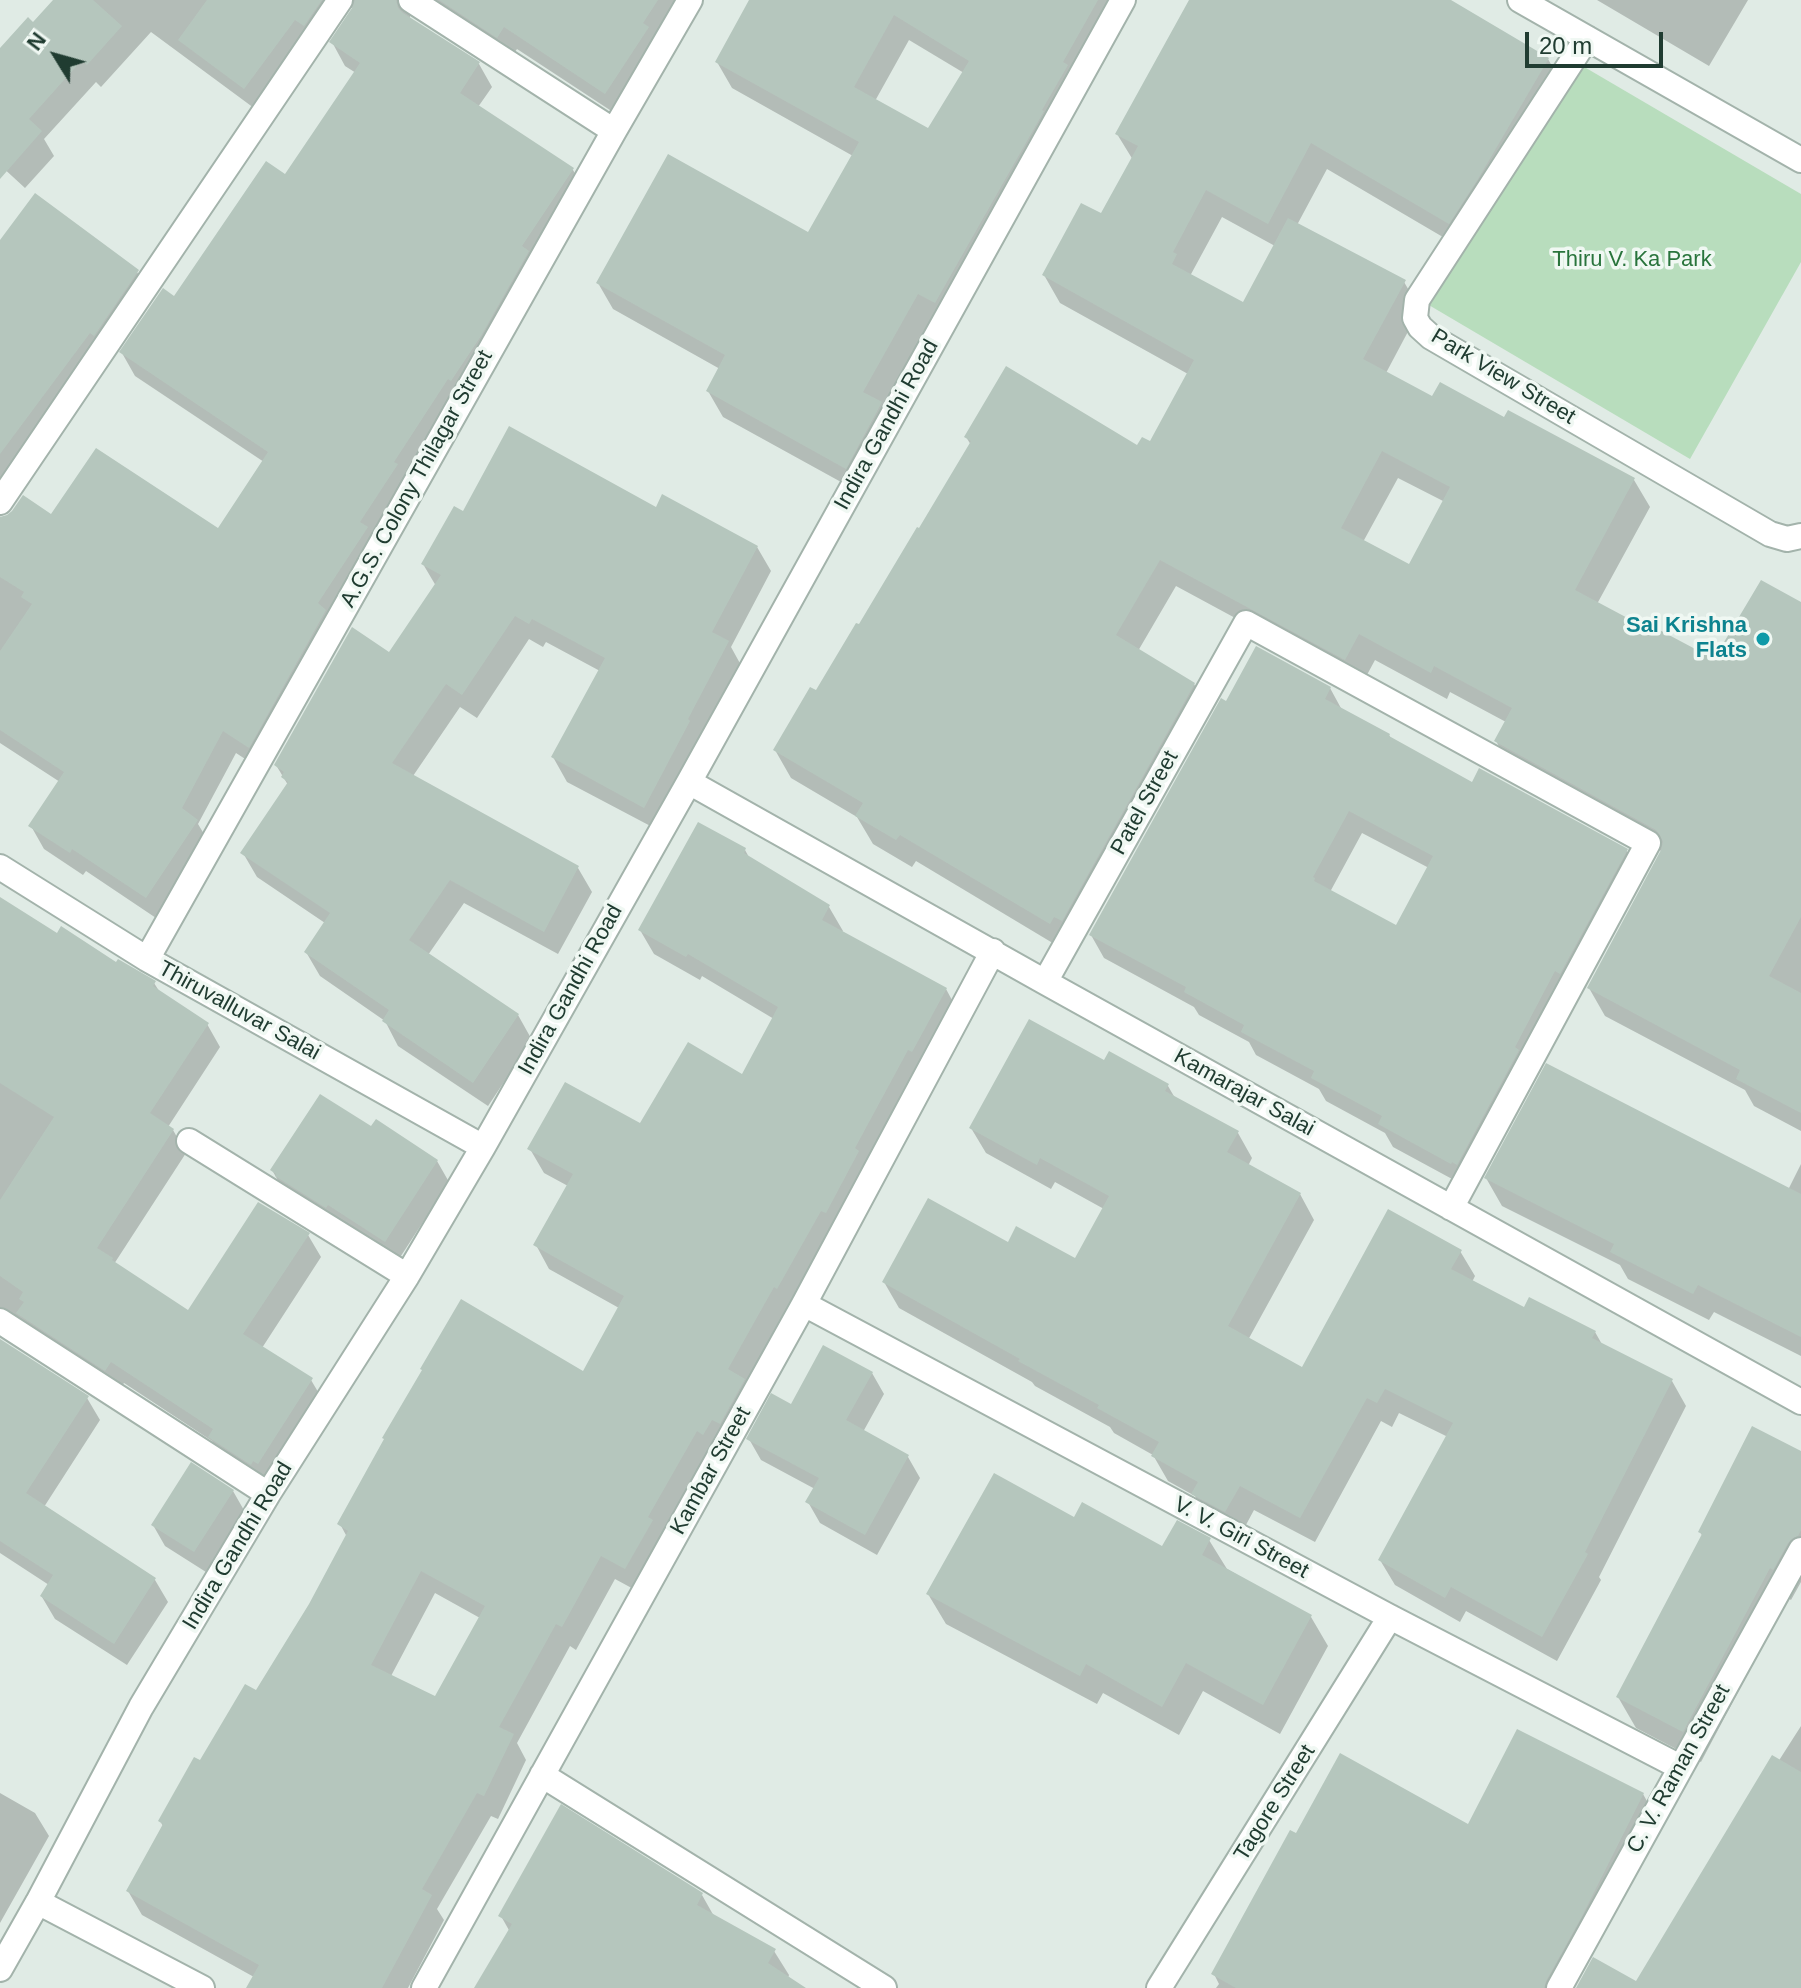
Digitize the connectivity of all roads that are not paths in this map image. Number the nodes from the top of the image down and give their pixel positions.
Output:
1 (340, 0) edge
2 (411, 0) edge
3 (690, 0) edge
4 (1123, 0) edge
5 (1520, 0) edge
6 (1587, 38) junction
7 (614, 131) junction
8 (1801, 160) edge
9 (0, 502) edge
10 (1801, 536) edge
11 (689, 782) junction
12 (0, 867) edge
13 (993, 951) junction
14 (147, 959) junction
15 (1045, 982) junction
16 (189, 1141) dead end
17 (483, 1147) junction
18 (1451, 1208) junction
19 (407, 1276) junction
20 (804, 1304) junction
21 (0, 1321) edge
22 (1801, 1402) edge
23 (268, 1494) junction
24 (1801, 1550) edge
25 (1390, 1617) junction
26 (1680, 1767) junction
27 (542, 1775) junction
28 (38, 1902) junction
29 (0, 1969) edge
30 (202, 1988) edge
31 (424, 1988) edge
32 (884, 1988) edge
33 (1159, 1988) edge
34 (1559, 1988) edge

1 - 9 street
2 - 7 street
3 - 7 street, A.G.S. Colony Thilagar Street
4 - 11 street, Indira Gandhi Road
5 - 6 street
6 - 8 street
6 - 10 street, Park View Street
7 - 14 street, A.G.S. Colony Thilagar Street
11 - 13 street, Kamarajar Salai
11 - 17 street, Indira Gandhi Road
12 - 14 street, Thiruvalluvar Salai
13 - 15 street, Kamarajar Salai
13 - 20 street, Kambar Street
14 - 17 street, Thiruvalluvar Salai
15 - 18 street, Kamarajar Salai
15 - 18 street, Patel Street
16 - 19 street
17 - 19 street, Indira Gandhi Road
18 - 22 street, Kamarajar Salai
19 - 23 street, Indira Gandhi Road
20 - 25 street, V. V. Giri Street
20 - 27 street, Kambar Street
21 - 23 street
23 - 28 street, Indira Gandhi Road
24 - 26 street, C. V. Raman Street
25 - 26 street, V. V. Giri Street
25 - 33 street, Tagore Street
26 - 34 street, C. V. Raman Street
27 - 31 street, Kambar Street
27 - 32 street
28 - 29 street, Indira Gandhi Road
28 - 30 street

